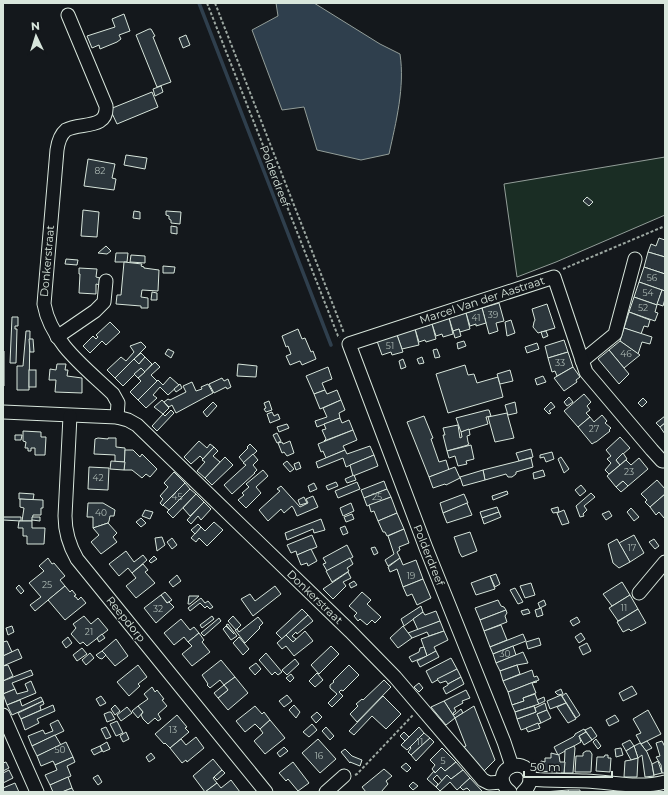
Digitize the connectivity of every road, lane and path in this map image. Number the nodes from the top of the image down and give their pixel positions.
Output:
1 (207, 3) edge
2 (215, 3) edge
3 (68, 15) dead end
4 (665, 226) edge
5 (635, 259) dead end
6 (554, 277) junction
7 (106, 281) dead end
8 (57, 337) junction
9 (349, 344) junction
10 (582, 361) junction
11 (3, 412) edge
12 (70, 416) junction
13 (117, 417) junction
14 (665, 461) edge
15 (665, 562) edge
16 (639, 593) dead end
17 (421, 707) junction
18 (3, 714) edge
19 (512, 766) junction
20 (344, 776) joint
21 (530, 779) junction
22 (665, 782) edge
23 (503, 788) edge
24 (37, 792) edge
25 (266, 792) edge
26 (326, 792) edge
27 (523, 792) edge

1 - 9 path, Polderdreef
2 - 9 path, Polderdreef
3 - 8 street, Donkerstraat
4 - 6 path
5 - 10 street
6 - 9 street, Marcel Van der Aastraat
6 - 10 street, Marcel Van der Aastraat
7 - 8 street
8 - 13 street, Donkerstraat
9 - 19 street, Polderdreef
10 - 14 street, Marcel Van der Aastraat
11 - 12 street, Donkerstraat
12 - 13 street, Donkerstraat
12 - 25 street, Reepdorp
13 - 17 street, Donkerstraat
15 - 16 street
17 - 20 path
17 - 23 street, Donkerstraat
18 - 24 street
19 - 21 street
19 - 23 street
20 - 26 street
21 - 22 street
21 - 27 street

